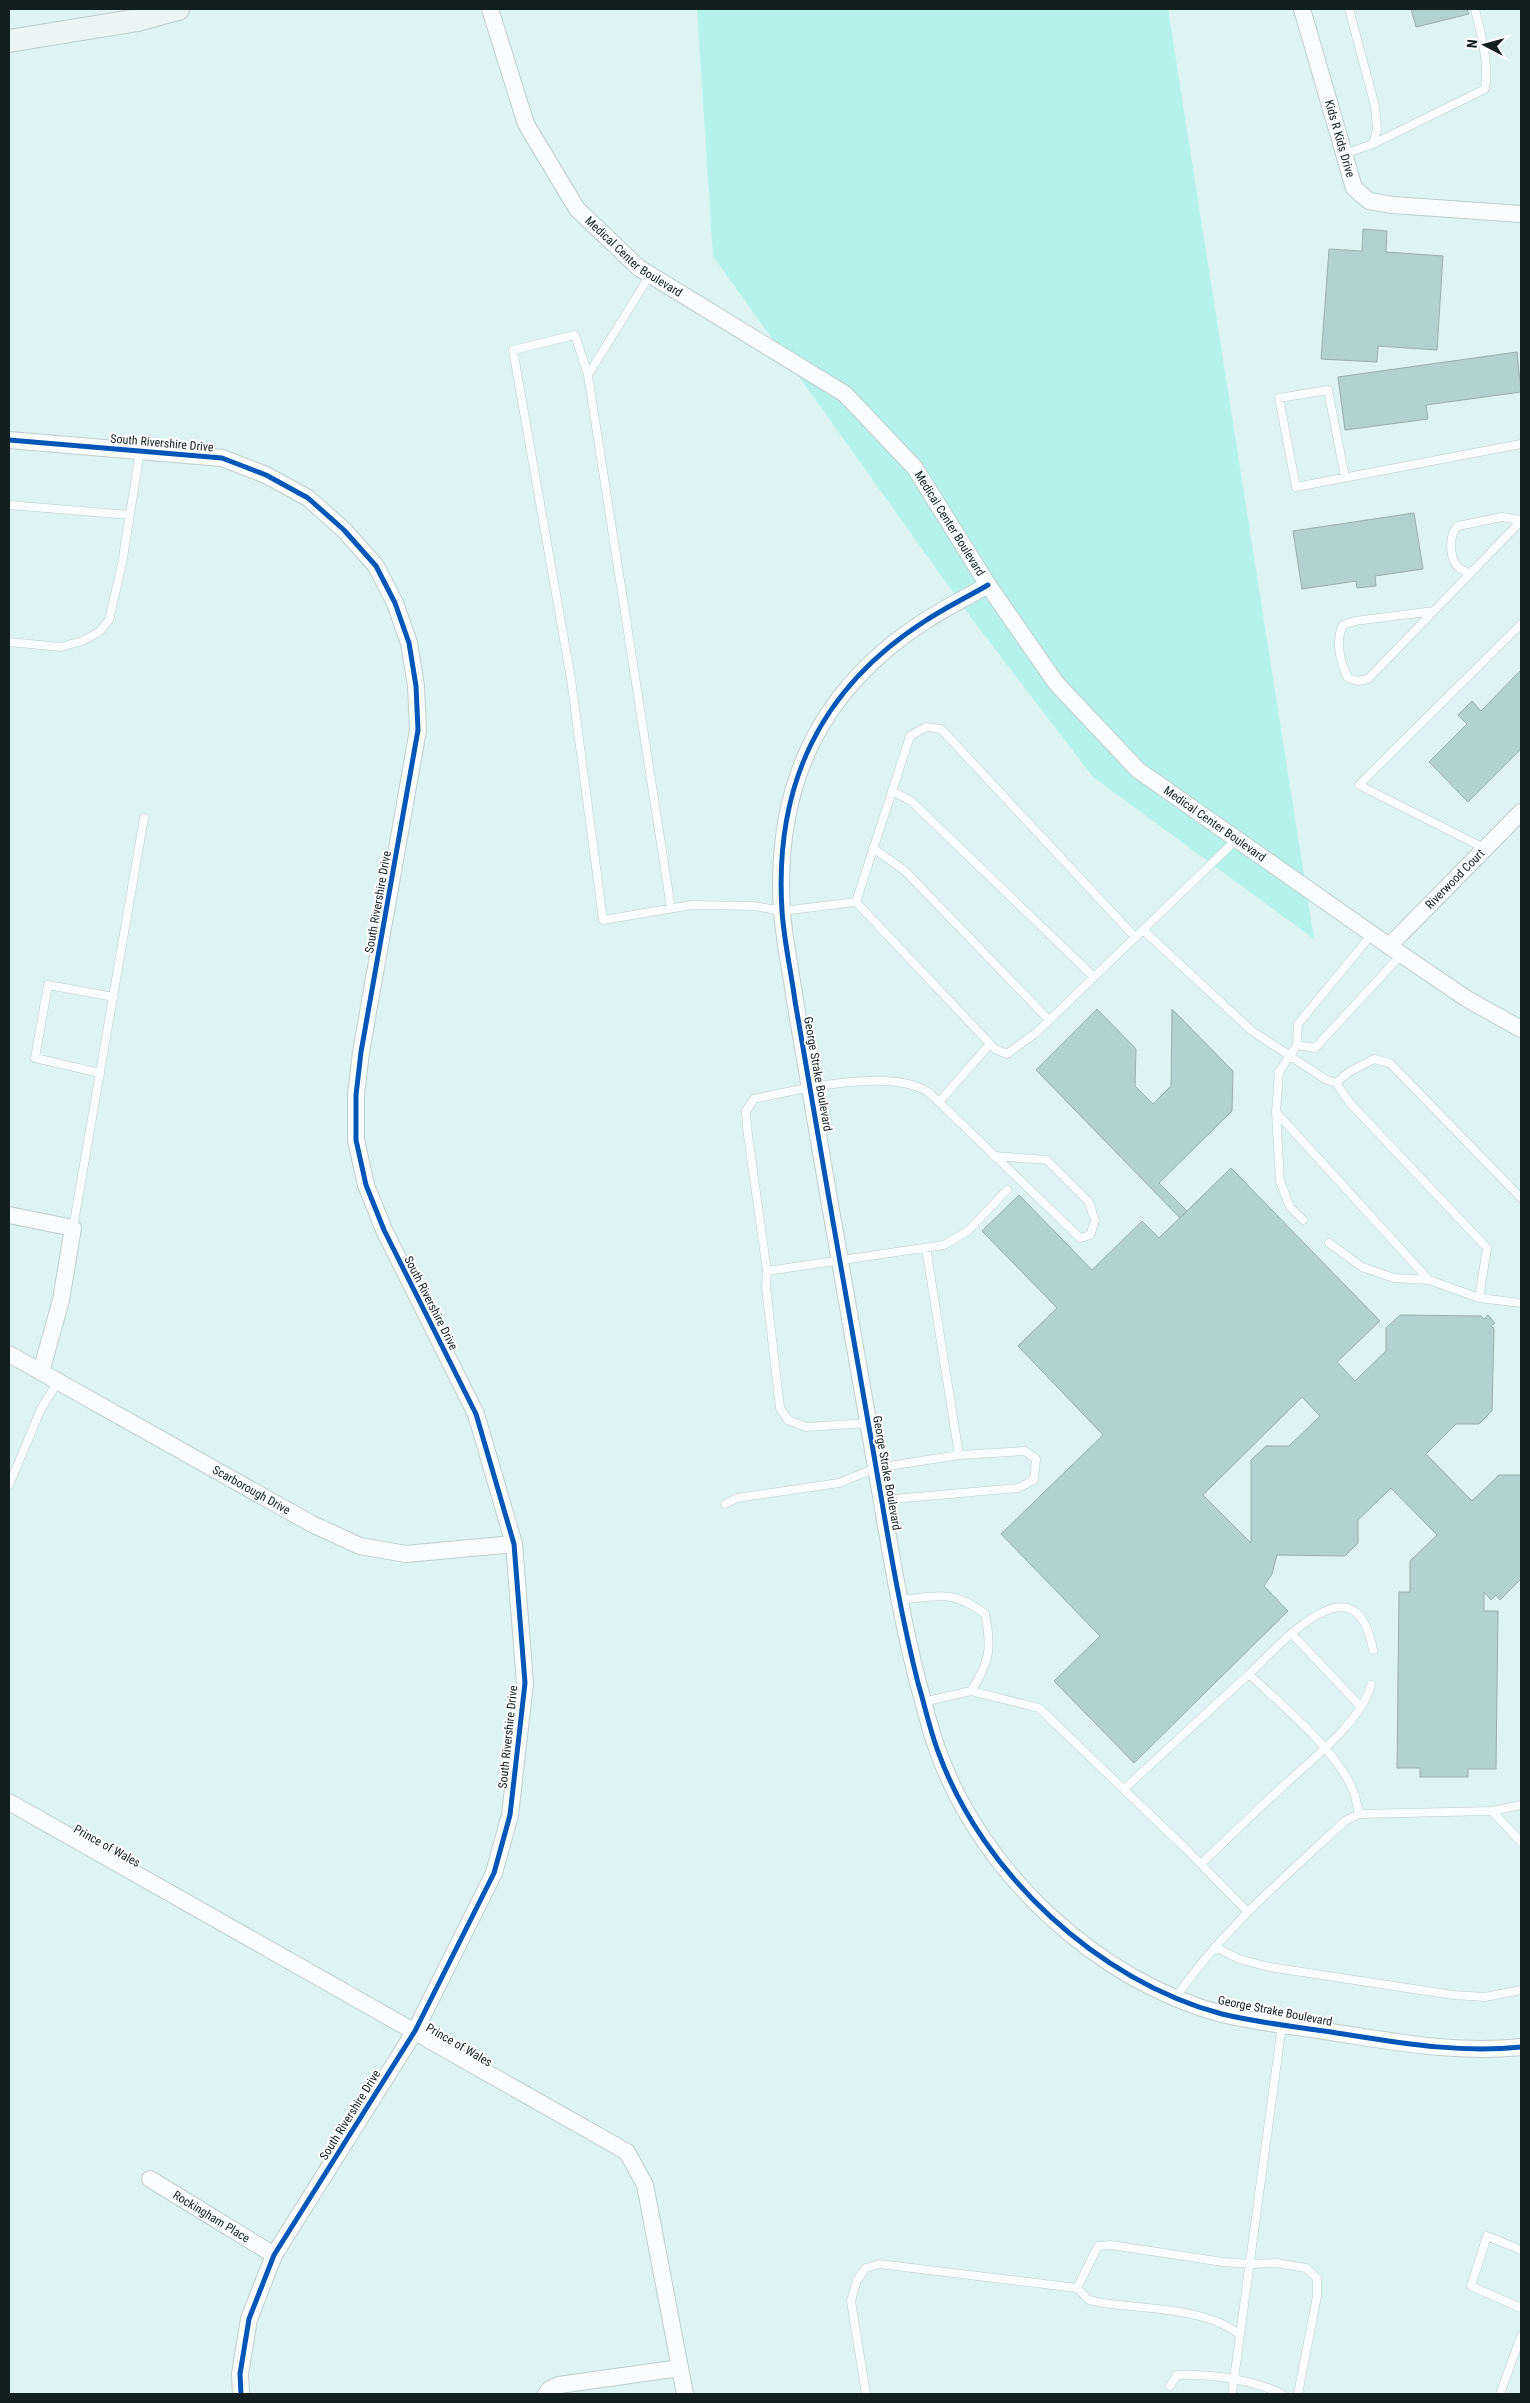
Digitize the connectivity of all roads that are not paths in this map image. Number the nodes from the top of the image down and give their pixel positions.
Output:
1 (178, 9) edge
2 (490, 9) edge
3 (1302, 9) edge
4 (1349, 9) edge
5 (1475, 9) edge
6 (9, 41) edge
7 (1373, 144) junction
8 (1344, 154) junction
9 (1521, 214) edge
10 (650, 275) junction
11 (588, 375) junction
12 (9, 440) edge
13 (1521, 444) edge
14 (140, 451) junction
15 (1345, 478) junction
16 (9, 505) edge
17 (130, 515) junction
18 (1521, 521) edge
19 (1470, 574) junction
20 (988, 585) junction
21 (1434, 611) junction
22 (1521, 624) edge
23 (9, 642) edge
24 (892, 791) junction
25 (1521, 812) edge
26 (144, 818) dead end
27 (1237, 839) junction
28 (874, 848) junction
29 (1484, 848) junction
30 (856, 902) junction
31 (670, 908) junction
32 (782, 912) junction
33 (1143, 930) junction
34 (1372, 934) junction
35 (1135, 937) junction
36 (1396, 950) junction
37 (1094, 978) junction
38 (114, 997) junction
39 (1049, 1020) junction
40 (1521, 1029) edge
41 (990, 1044) junction
42 (1297, 1045) junction
43 (1288, 1055) junction
44 (100, 1073) junction
45 (1336, 1083) junction
46 (810, 1086) junction
47 (939, 1102) junction
48 (1276, 1112) junction
49 (994, 1156) junction
50 (1007, 1190) dead end
51 (1521, 1198) edge
52 (9, 1215) edge
53 (1303, 1220) dead end
54 (73, 1228) junction
55 (1329, 1243) dead end
56 (926, 1248) junction
57 (840, 1262) junction
58 (767, 1271) junction
59 (1429, 1280) junction
60 (1479, 1298) junction
61 (1521, 1303) edge
62 (9, 1354) edge
63 (41, 1372) junction
64 (58, 1382) junction
65 (868, 1423) junction
66 (959, 1455) junction
67 (876, 1468) junction
68 (9, 1484) edge
69 (882, 1500) junction
70 (726, 1504) dead end
71 (514, 1544) junction
72 (899, 1600) junction
73 (1292, 1634) junction
74 (1373, 1650) dead end
75 (1249, 1674) junction
76 (1371, 1685) dead end
77 (971, 1691) junction
78 (923, 1702) junction
79 (1361, 1708) junction
80 (1325, 1748) junction
81 (1124, 1789) junction
82 (9, 1802) edge
83 (1521, 1805) edge
84 (1492, 1812) junction
85 (1359, 1814) junction
86 (1521, 1842) edge
87 (1201, 1864) junction
88 (1248, 1912) junction
89 (1215, 1947) junction
90 (1521, 1990) edge
91 (1176, 1997) junction
92 (1282, 2025) junction
93 (415, 2031) junction
94 (1521, 2047) edge
95 (150, 2179) dead end
96 (1521, 2250) edge
97 (274, 2255) junction
98 (1250, 2264) junction
99 (1077, 2288) junction
100 (1521, 2308) edge
101 (1240, 2335) junction
102 (1521, 2336) edge
103 (680, 2368) junction
104 (1234, 2379) junction
105 (1170, 2386) dead end
106 (241, 2394) edge
107 (546, 2394) edge
108 (685, 2394) edge
109 (866, 2394) edge
110 (1232, 2394) edge
111 (1282, 2394) edge
112 (1298, 2394) edge
113 (1500, 2394) edge

1 - 6 main road
2 - 10 street, Medical Center Boulevard
3 - 8 street, Kids R Kids Drive
4 - 7 lane
5 - 7 lane
7 - 8 lane
8 - 9 street, Kids R Kids Drive
10 - 11 lane
10 - 20 street, Medical Center Boulevard
11 - 31 lane
11 - 31 lane
12 - 14 street, South Rivershire Drive
13 - 15 lane
14 - 17 lane
14 - 71 street, South Rivershire Drive
15 - 15 lane
16 - 17 lane
17 - 23 lane
18 - 19 lane
18 - 19 lane
19 - 21 lane
20 - 27 street, Medical Center Boulevard
20 - 32 street, George Strake Boulevard
21 - 21 lane
22 - 29 lane
24 - 28 lane
24 - 35 lane
24 - 37 lane
25 - 29 street, Riverwood Court
26 - 38 lane
27 - 33 lane
27 - 34 street, Medical Center Boulevard
28 - 30 lane
28 - 39 lane
29 - 36 street, Riverwood Court
30 - 32 lane
30 - 41 lane
31 - 32 lane
32 - 46 street, George Strake Boulevard
33 - 35 lane
33 - 43 lane
34 - 36 street, Medical Center Boulevard
34 - 42 lane
35 - 37 lane
36 - 40 street, Medical Center Boulevard
36 - 42 lane
37 - 39 lane
38 - 44 lane
38 - 44 lane
39 - 41 lane
41 - 47 lane
42 - 43 lane
43 - 45 lane
43 - 48 lane
44 - 54 lane
45 - 51 lane
45 - 60 lane
46 - 47 lane
46 - 57 street, George Strake Boulevard
46 - 58 lane
47 - 49 lane
48 - 53 lane
48 - 59 lane
49 - 49 lane
50 - 56 lane
52 - 54 street
54 - 63 street
55 - 59 lane
56 - 57 lane
56 - 66 lane
57 - 58 lane
57 - 65 street, George Strake Boulevard
58 - 65 lane
59 - 60 lane
60 - 61 lane
62 - 63 street, Scarborough Drive
63 - 64 street, Scarborough Drive
64 - 68 lane
64 - 71 street, Scarborough Drive
65 - 67 street, George Strake Boulevard
66 - 67 lane
66 - 69 lane
67 - 69 street, George Strake Boulevard
67 - 70 lane
69 - 72 street, George Strake Boulevard
71 - 93 street, South Rivershire Drive
72 - 77 lane
72 - 78 street, George Strake Boulevard
73 - 74 lane
73 - 75 lane
73 - 79 lane
75 - 80 lane
75 - 81 lane
76 - 79 lane
77 - 78 lane
77 - 81 lane
78 - 91 street, George Strake Boulevard
79 - 80 lane
80 - 85 lane
80 - 87 lane
81 - 87 lane
82 - 93 street, Prince of Wales
83 - 84 lane
84 - 85 lane
84 - 86 lane
85 - 88 lane
87 - 88 lane
88 - 89 lane
89 - 90 lane
89 - 91 lane
91 - 92 street, George Strake Boulevard
92 - 94 street, George Strake Boulevard
92 - 98 lane
93 - 97 street, South Rivershire Drive
93 - 103 street, Prince of Wales
95 - 97 street, Rockingham Place
96 - 100 lane
97 - 106 street, South Rivershire Drive
98 - 99 lane
98 - 101 lane
98 - 112 lane
99 - 101 lane
99 - 109 lane
101 - 104 lane
102 - 113 lane
103 - 107 street
103 - 108 street, Prince of Wales
104 - 105 lane
104 - 110 lane
104 - 111 lane

